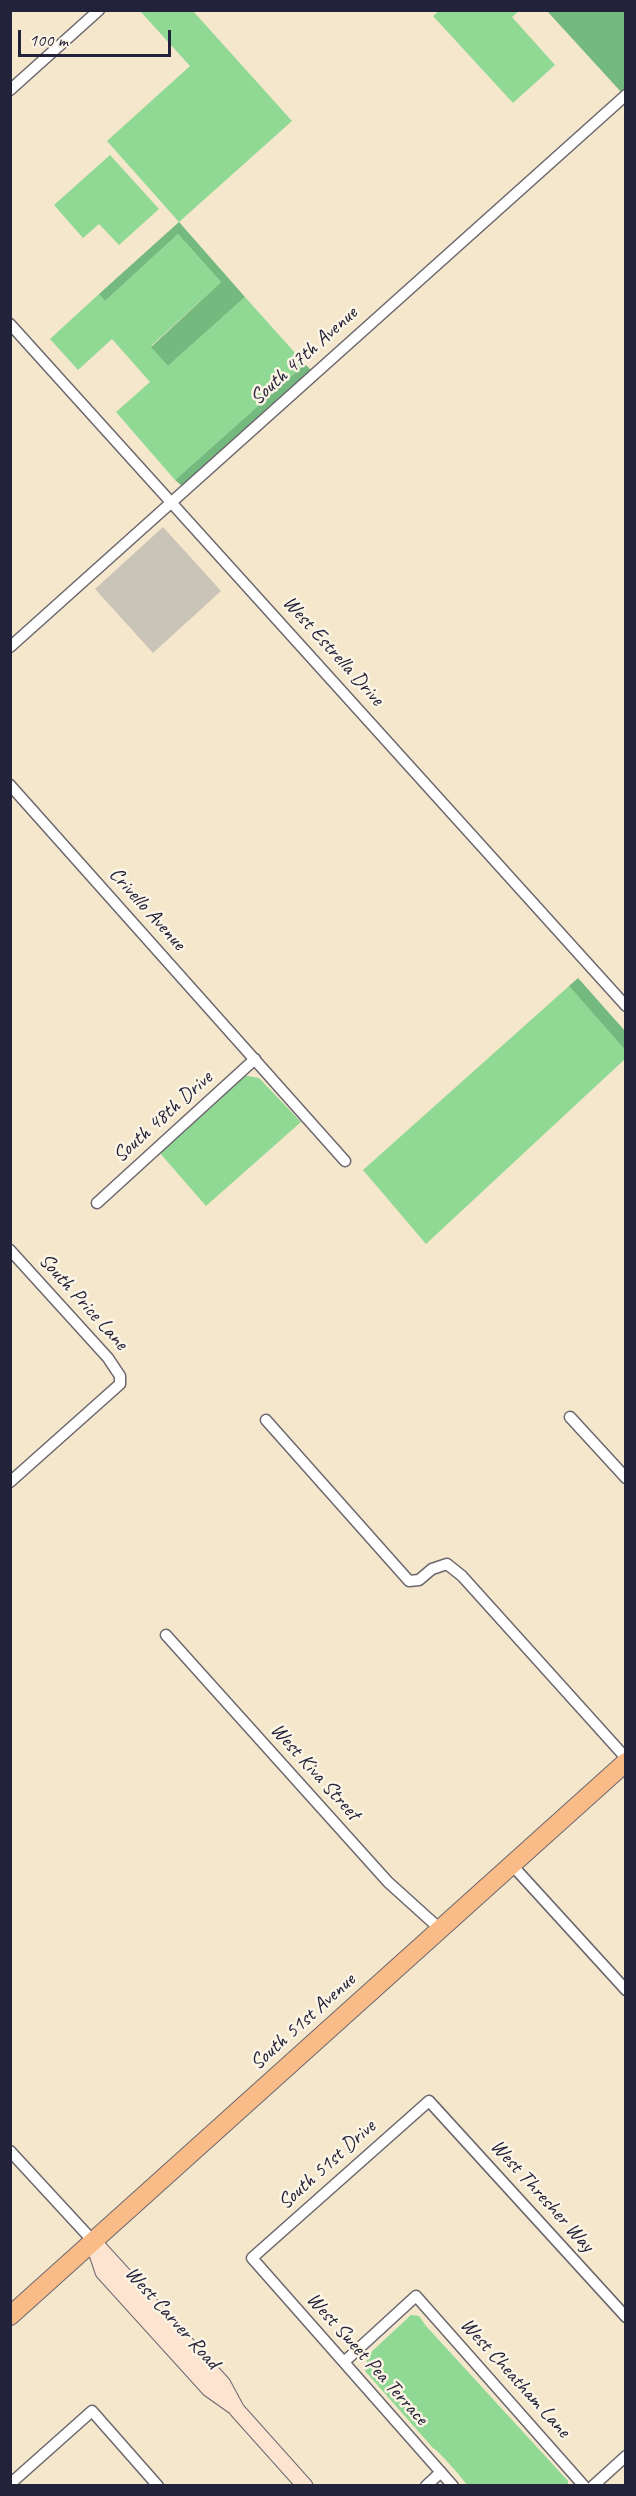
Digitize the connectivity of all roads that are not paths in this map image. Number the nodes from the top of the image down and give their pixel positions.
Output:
1 (99, 10) edge
2 (10, 90) edge
3 (626, 95) edge
4 (10, 324) edge
5 (173, 502) junction
6 (10, 646) edge
7 (10, 785) edge
8 (626, 1006) edge
9 (255, 1059) junction
10 (345, 1161) dead end
11 (97, 1203) dead end
12 (10, 1250) edge
13 (570, 1417) dead end
14 (266, 1420) dead end
15 (626, 1478) edge
16 (10, 1482) edge
17 (166, 1635) dead end
18 (626, 1760) edge
19 (512, 1865) junction
20 (440, 1929) junction
21 (626, 1990) edge
22 (429, 2101) joint
23 (10, 2151) edge
24 (93, 2241) junction
25 (252, 2258) joint
26 (10, 2316) edge
27 (626, 2317) edge
28 (344, 2362) junction
29 (626, 2456) edge
30 (441, 2472) junction
31 (10, 2484) edge
32 (158, 2486) edge
33 (305, 2486) edge
34 (426, 2486) edge
35 (453, 2486) edge
36 (584, 2486) edge
37 (593, 2486) edge

1 - 2 street
3 - 5 street, South 47th Avenue
4 - 5 street, West Estrella Drive
5 - 6 street, South 47th Avenue
5 - 8 street, West Estrella Drive
7 - 9 street, Crivello Avenue
9 - 10 street, Crivello Avenue
9 - 11 street, South 48th Drive
12 - 16 street, South Price Lane
13 - 15 street
14 - 18 street
17 - 20 street, West Kiva Street
18 - 19 main road, South 51st Avenue
19 - 20 main road, South 51st Avenue
19 - 21 street
20 - 24 main road, South 51st Avenue
22 - 25 street, South 51st Drive
22 - 27 street, West Thresher Way
23 - 24 street, West Carver Road
24 - 26 main road, South 51st Avenue
24 - 33 street, West Carver Road
25 - 28 street, West Sweet Pea Terrace
28 - 30 street, West Sweet Pea Terrace
28 - 36 street, West Cheatham Lane
29 - 37 street
30 - 34 street
30 - 35 street, West Sweet Pea Terrace
31 - 32 street

